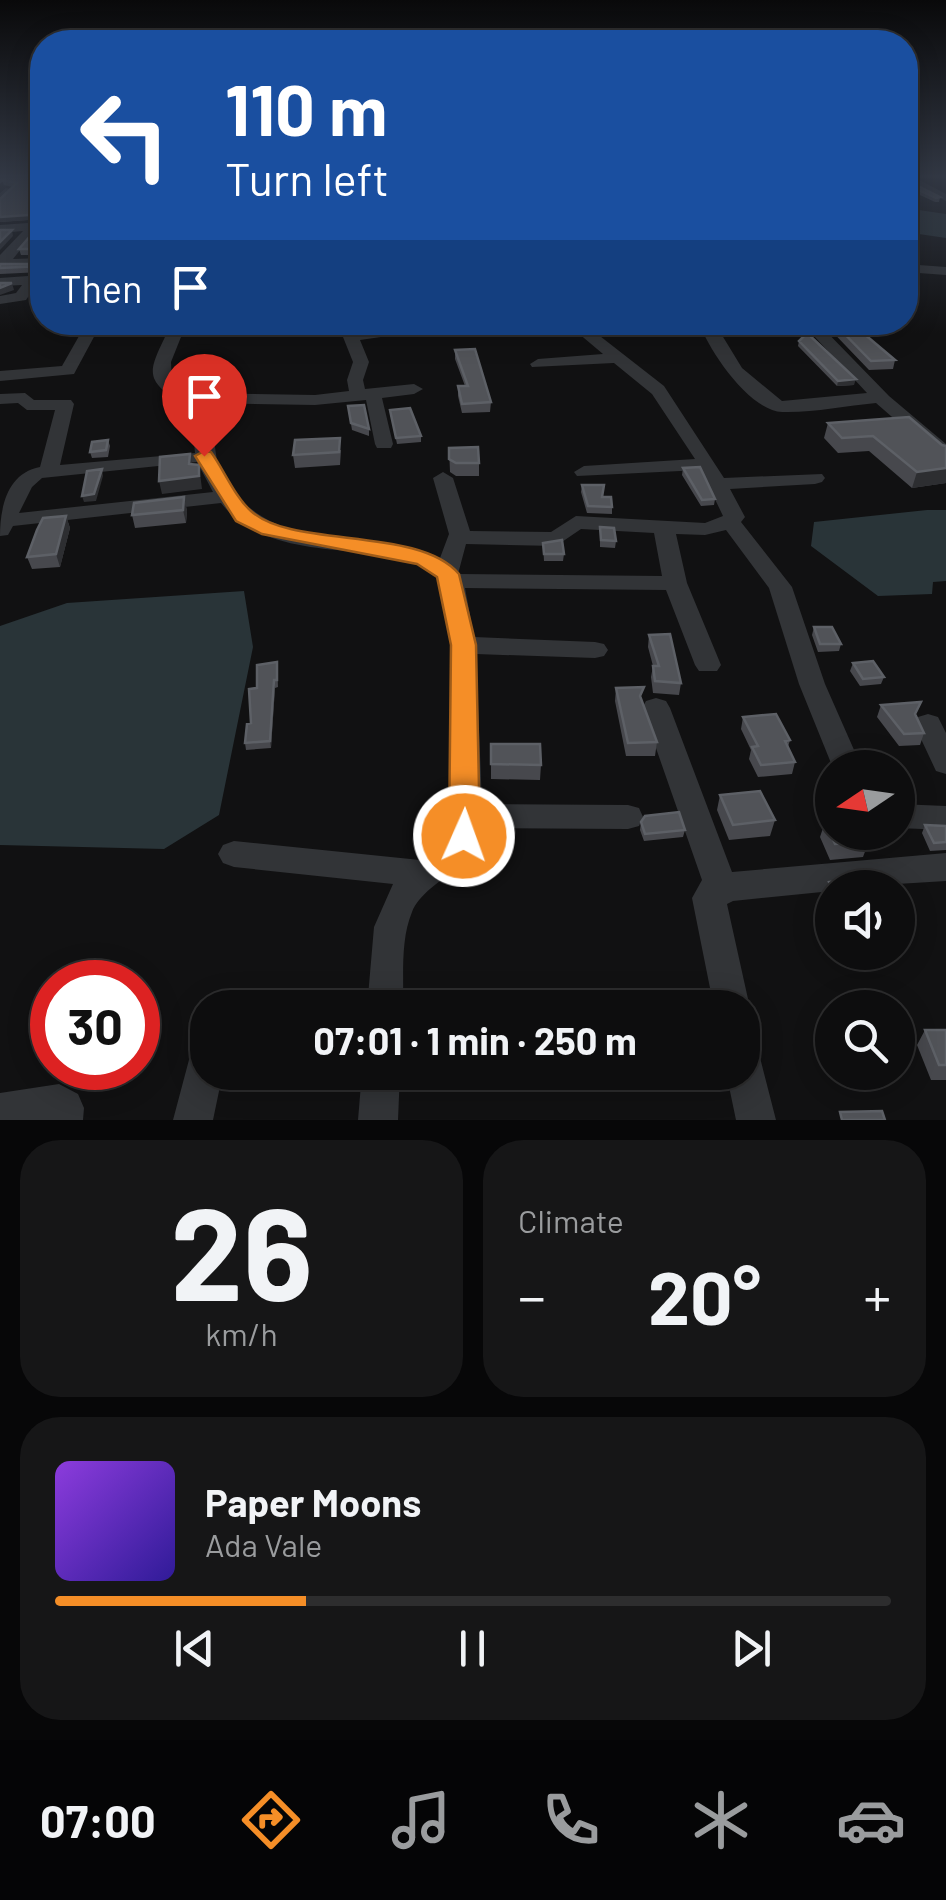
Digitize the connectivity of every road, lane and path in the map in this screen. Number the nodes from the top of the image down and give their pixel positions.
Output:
1 (30, 235) edge
2 (0, 262) edge
3 (30, 262) edge
4 (918, 269) edge
5 (946, 272) edge
6 (30, 280) edge
7 (0, 282) edge
8 (30, 287) edge
9 (0, 300) edge
10 (88, 335) edge
11 (175, 335) edge
12 (370, 335) edge
13 (590, 335) edge
14 (713, 335) edge
15 (821, 335) edge
16 (621, 358) junction
17 (538, 364) dead end
18 (0, 376) edge
19 (414, 389) dead end
20 (366, 395) junction
21 (881, 397) junction
22 (187, 398) junction
23 (0, 399) edge
24 (384, 444) dead end
25 (946, 454) edge
26 (204, 456) junction
27 (708, 464) junction
28 (49, 470) junction
29 (584, 472) dead end
30 (443, 478) dead end
31 (815, 478) dead end
32 (719, 484) junction
33 (228, 496) junction
34 (730, 521) junction
35 (2, 524) edge
36 (664, 528) junction
37 (461, 537) junction
38 (449, 577) junction
39 (676, 583) junction
40 (463, 645) junction
41 (595, 650) dead end
42 (708, 664) dead end
43 (656, 708) dead end
44 (928, 724) dead end
45 (840, 750) edge
46 (946, 763) edge
47 (466, 816) junction
48 (628, 817) dead end
49 (915, 817) edge
50 (946, 818) edge
51 (234, 854) dead end
52 (946, 867) edge
53 (426, 874) junction
54 (714, 892) junction
55 (386, 990) edge
56 (728, 990) edge
57 (200, 1090) edge
58 (380, 1090) edge
59 (749, 1090) edge
60 (0, 1113) edge
61 (63, 1120) edge
62 (193, 1120) edge
63 (378, 1120) edge
64 (756, 1120) edge

1 - 2 street
2 - 3 street
4 - 5 street
6 - 7 street
8 - 9 street
10 - 18 street
11 - 22 street
12 - 20 street
13 - 16 street
14 - 21 street
15 - 21 street
16 - 17 street
16 - 27 street
19 - 20 street
20 - 22 street
20 - 24 street
21 - 25 street
22 - 26 street
23 - 28 street
26 - 28 street
26 - 33 street
27 - 29 street
27 - 32 street
28 - 35 street
30 - 37 street
31 - 32 street
32 - 34 street
33 - 35 street
33 - 38 street
34 - 36 street
34 - 45 street
36 - 37 street
36 - 39 street
37 - 38 street
38 - 39 street
38 - 40 street
39 - 42 street
40 - 41 street
40 - 47 street
43 - 54 street
44 - 46 street
47 - 48 street
47 - 53 street
49 - 50 street
51 - 53 street
52 - 54 street
53 - 55 street
54 - 56 street
57 - 62 street
58 - 63 street
59 - 64 street
60 - 61 street

